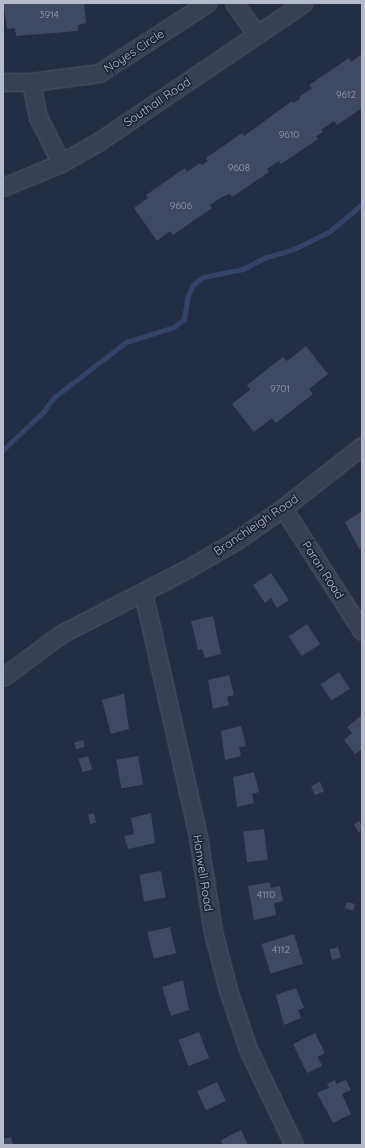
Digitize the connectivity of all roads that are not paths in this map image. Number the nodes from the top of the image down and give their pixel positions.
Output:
1 (207, 3) edge
2 (234, 3) edge
3 (303, 3) edge
4 (257, 35) junction
5 (3, 82) edge
6 (31, 82) junction
7 (61, 163) junction
8 (3, 187) edge
9 (362, 446) edge
10 (284, 508) junction
11 (142, 592) junction
12 (362, 631) edge
13 (3, 678) edge
14 (294, 1145) edge

1 - 6 street, Noyes Circle
2 - 4 street
3 - 4 street, Southall Road
4 - 7 street, Southall Road
5 - 6 street, Noyes Circle
6 - 7 street
7 - 8 street, Southall Road
9 - 10 street, Branchleigh Road
10 - 11 street, Branchleigh Road
10 - 12 street, Paran Road
11 - 13 street, Branchleigh Road
11 - 14 street, Hanwell Road

